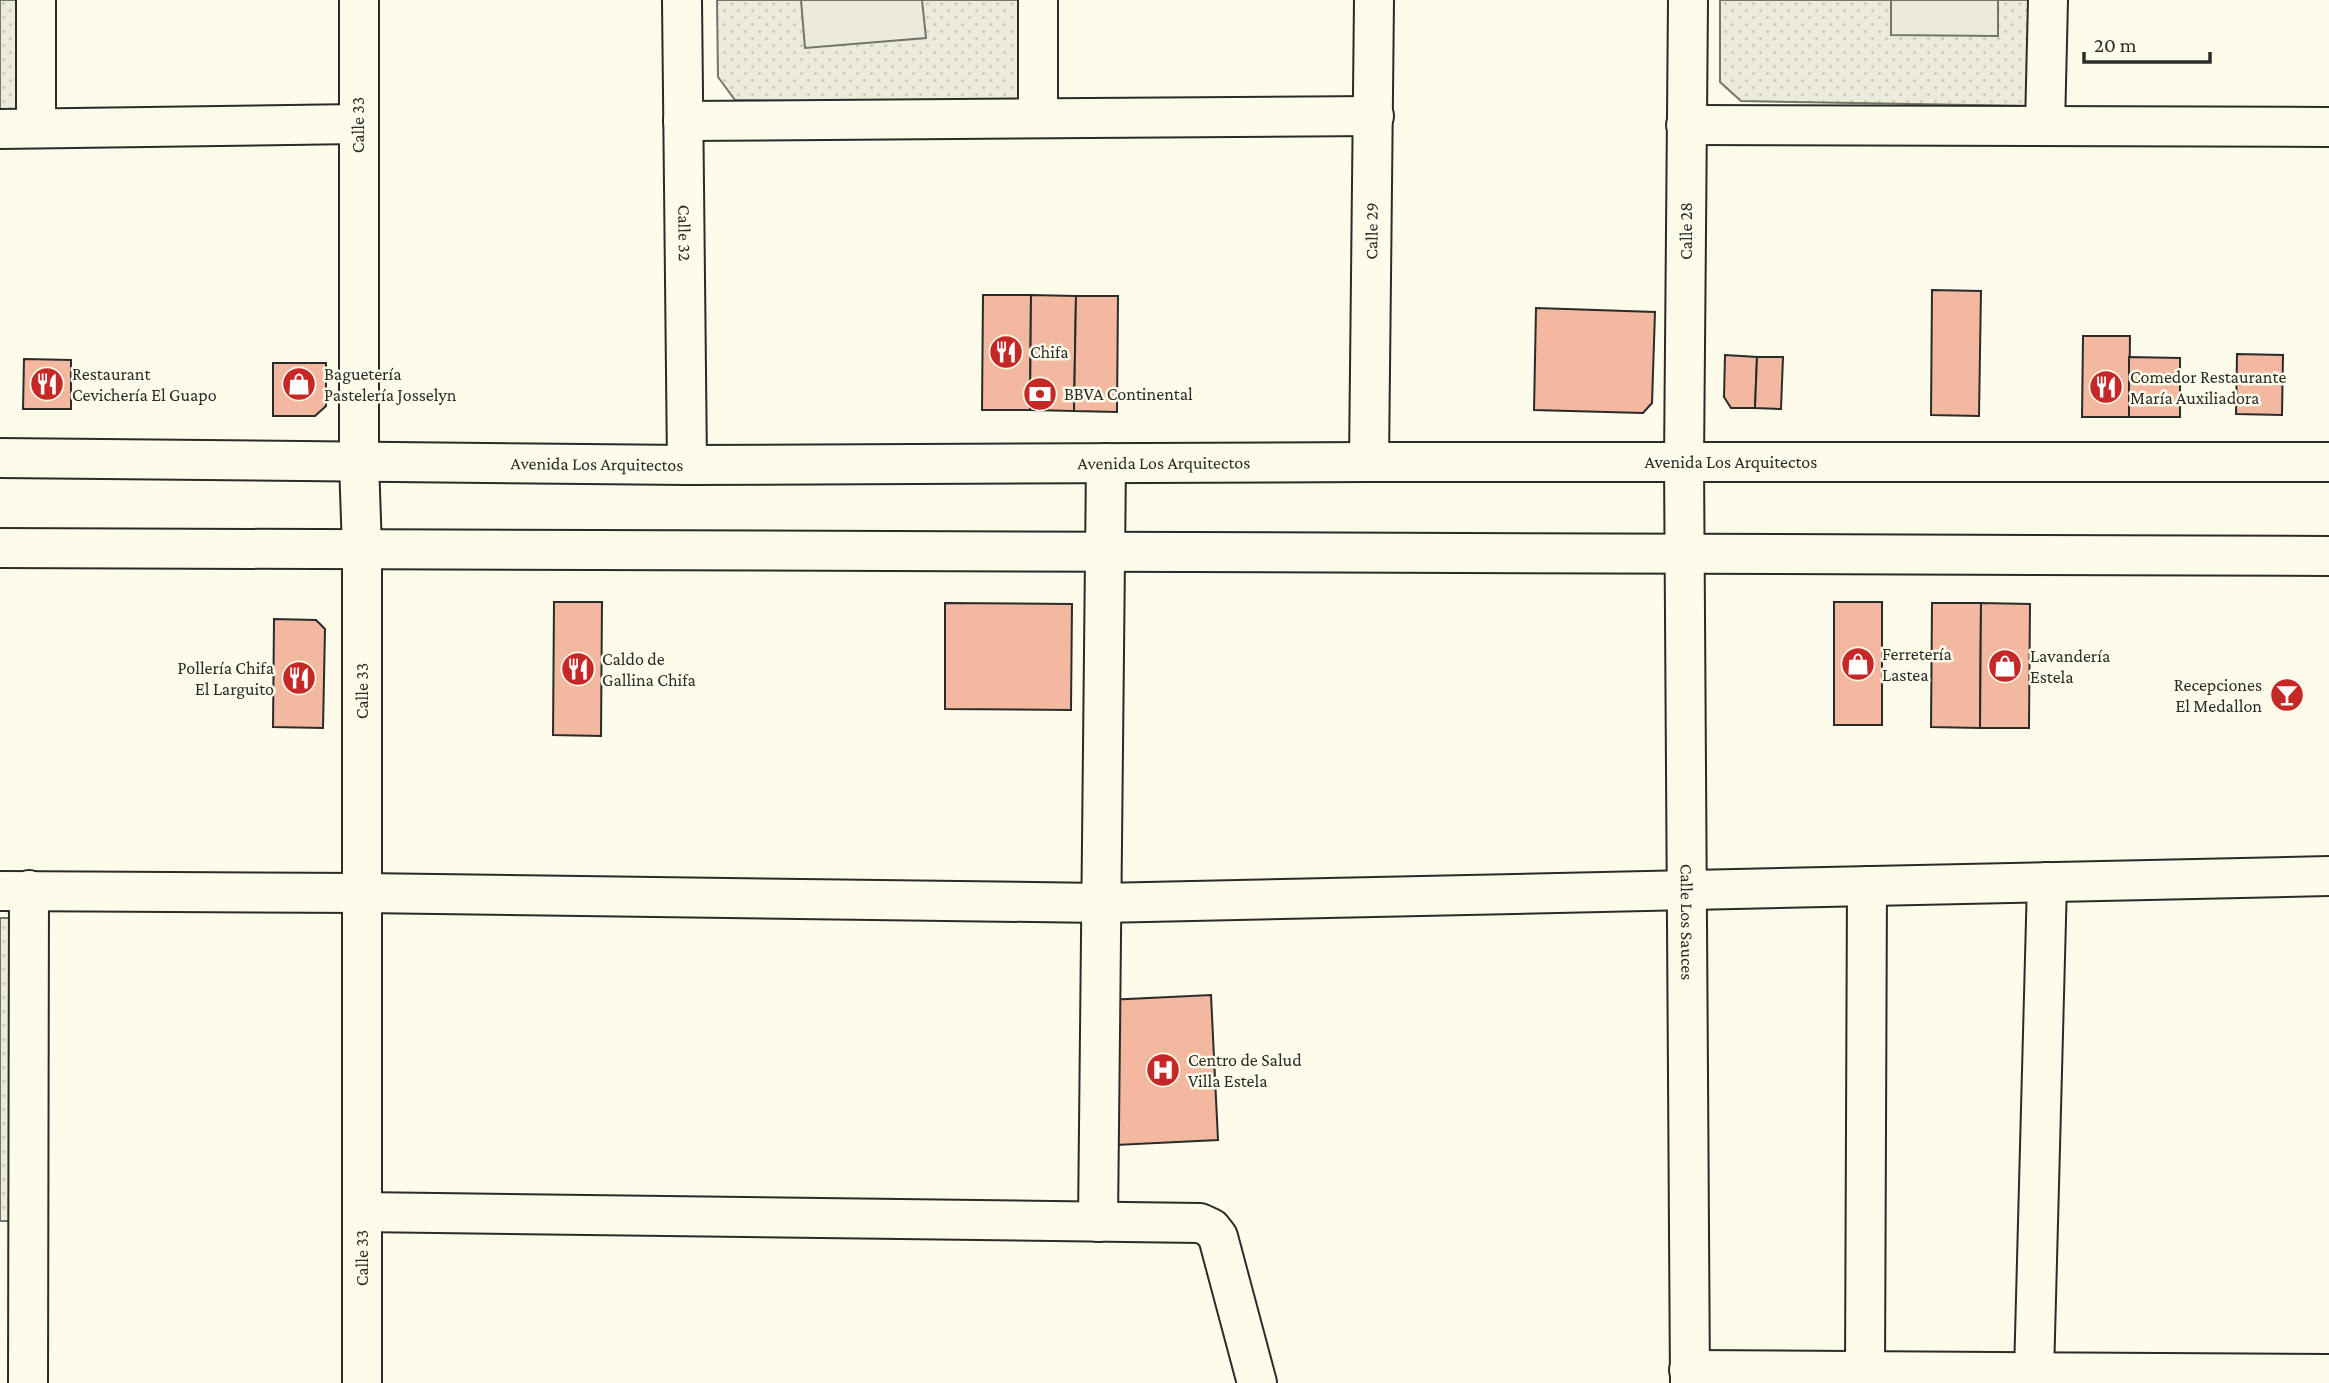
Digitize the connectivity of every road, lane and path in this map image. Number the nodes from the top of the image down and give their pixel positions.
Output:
1 (36, 0) edge
2 (359, 0) edge
3 (682, 0) edge
4 (1038, 0) edge
5 (1374, 0) edge
6 (1688, 0) edge
7 (2048, 0) edge
8 (1374, 116) junction
9 (1038, 118) junction
10 (683, 121) junction
11 (358, 124) junction
12 (1686, 125) junction
13 (2045, 126) junction
14 (2329, 127) edge
15 (18, 128) edge
16 (0, 458) edge
17 (359, 462) junction
18 (1369, 462) junction
19 (1684, 462) junction
20 (2329, 462) edge
21 (1105, 463) junction
22 (687, 465) junction
23 (0, 548) edge
24 (362, 549) junction
25 (1105, 551) junction
26 (1685, 553) junction
27 (2329, 556) edge
28 (2329, 876) edge
29 (2047, 882) junction
30 (1867, 886) junction
31 (15, 890) edge
32 (1687, 890) junction
33 (363, 893) junction
34 (1101, 903) junction
35 (362, 1212) junction
36 (1098, 1222) junction
37 (14, 1246) edge
38 (1865, 1372) junction
39 (2034, 1374) junction
40 (2329, 1374) edge
41 (1690, 1377) edge
42 (28, 1383) edge
43 (362, 1383) edge
44 (1257, 1383) edge

1 - 15 street
2 - 11 street, Calle 33
3 - 10 street, Calle 32
4 - 9 street
5 - 8 street, Calle 29
6 - 12 street, Calle 28
7 - 13 street
8 - 9 street
8 - 18 street, Calle 29
9 - 10 street
10 - 22 street, Calle 32
11 - 15 street
11 - 17 street, Calle 33
12 - 13 street
12 - 19 street, Calle 28
13 - 14 street
16 - 17 street, Avenida Los Arquitectos
17 - 22 street, Avenida Los Arquitectos
17 - 24 street, Calle 33
18 - 19 street, Avenida Los Arquitectos
18 - 21 street, Avenida Los Arquitectos
19 - 20 street, Avenida Los Arquitectos
19 - 26 street, Calle Los Sauces
21 - 22 street, Avenida Los Arquitectos
21 - 25 street
23 - 24 street
24 - 25 street
24 - 33 street, Calle 33
25 - 26 street
25 - 34 street
26 - 27 street
26 - 32 street, Calle Los Sauces
28 - 29 street
29 - 30 street
29 - 39 street
30 - 32 street
30 - 38 street
31 - 33 street
31 - 37 street
32 - 34 street
32 - 41 street, Calle Los Sauces
33 - 34 street
33 - 35 street, Calle 33
34 - 36 street
35 - 36 street
35 - 43 street, Calle 33
36 - 44 street
37 - 42 street
38 - 39 street
38 - 41 street
39 - 40 street

